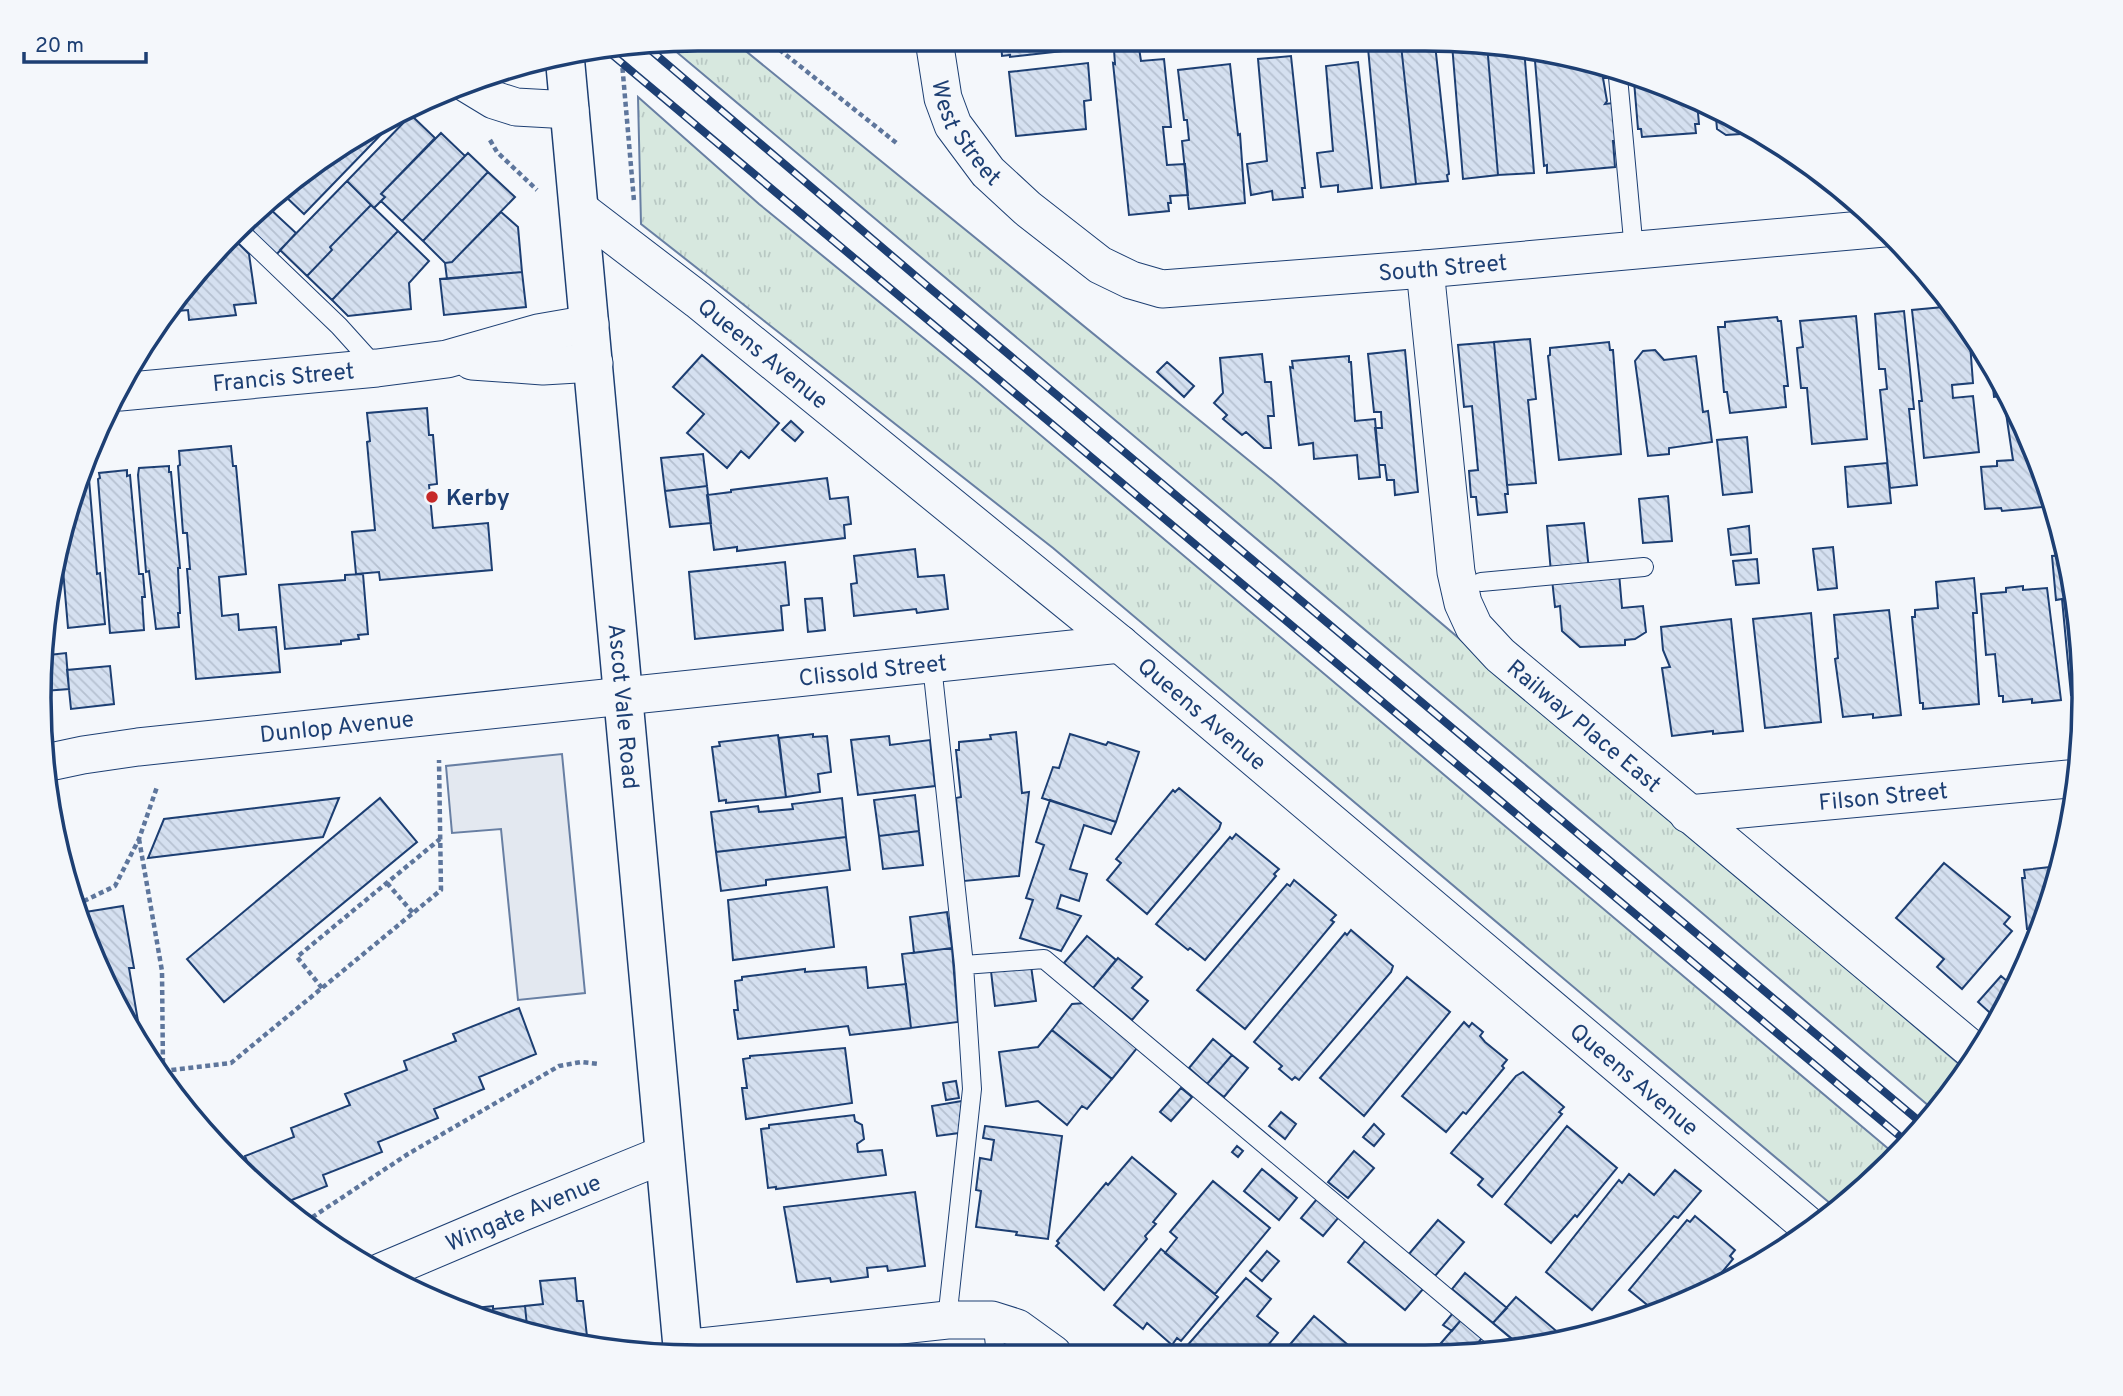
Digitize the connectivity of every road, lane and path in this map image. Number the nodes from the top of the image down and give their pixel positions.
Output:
1 (781, 51) edge
2 (936, 51) edge
3 (621, 55) edge
4 (565, 65) edge
5 (1618, 81) edge
6 (477, 90) edge
7 (570, 110) junction
8 (485, 130) dead end
9 (899, 145) dead end
10 (1027, 208) joint
11 (579, 209) junction
12 (635, 210) dead end
13 (1871, 229) edge
14 (245, 236) edge
15 (1634, 251) junction
16 (1425, 269) junction
17 (590, 324) junction
18 (447, 359) junction
19 (594, 363) junction
20 (377, 368) junction
21 (128, 391) edge
22 (1644, 567) dead end
23 (1481, 582) dead end
24 (1120, 644) junction
25 (932, 665) junction
26 (625, 698) junction
27 (439, 760) dead end
28 (54, 761) edge
29 (2067, 779) edge
30 (157, 788) dead end
31 (1688, 814) junction
32 (139, 839) junction
33 (440, 839) junction
34 (387, 883) junction
35 (84, 901) edge
36 (413, 913) junction
37 (964, 965) junction
38 (322, 988) junction
39 (1970, 1048) edge
40 (163, 1062) edge
41 (599, 1064) dead end
42 (169, 1070) edge
43 (665, 1154) junction
44 (312, 1217) edge
45 (1804, 1222) edge
46 (391, 1268) edge
47 (947, 1320) junction
48 (994, 1337) edge
49 (1498, 1341) edge
50 (682, 1345) edge
51 (726, 1345) edge
52 (1041, 1345) edge

1 - 9 path
2 - 10 street, West Street
3 - 12 path
4 - 7 main road, Ascot Vale Road
5 - 15 lane
6 - 7 street
7 - 11 main road, Ascot Vale Road
8 - 11 path
10 - 16 street, South Street
11 - 17 main road, Ascot Vale Road
11 - 24 street, Queens Avenue
13 - 15 street, South Street
14 - 20 lane
15 - 16 street, South Street
16 - 31 street, Railway Place East
17 - 18 street, Francis Street
17 - 19 main road, Ascot Vale Road
18 - 19 street, Francis Street
18 - 20 street, Francis Street
19 - 26 main road, Ascot Vale Road
20 - 21 street, Francis Street
22 - 23 lane
24 - 25 street, Clissold Street
24 - 45 street, Queens Avenue
25 - 26 street, Clissold Street
25 - 37 lane
26 - 28 street, Dunlop Avenue
26 - 43 main road, Ascot Vale Road
27 - 33 path
29 - 31 street, Filson Street
30 - 32 path
31 - 39 street, Railway Place East
32 - 35 path
32 - 40 path
33 - 34 path
33 - 36 path
34 - 36 path
34 - 38 path
36 - 38 path
37 - 47 lane
37 - 49 lane
38 - 42 path
41 - 44 path
43 - 46 street, Wingate Avenue
43 - 50 main road, Ascot Vale Road
47 - 48 street
47 - 51 street
48 - 52 street

